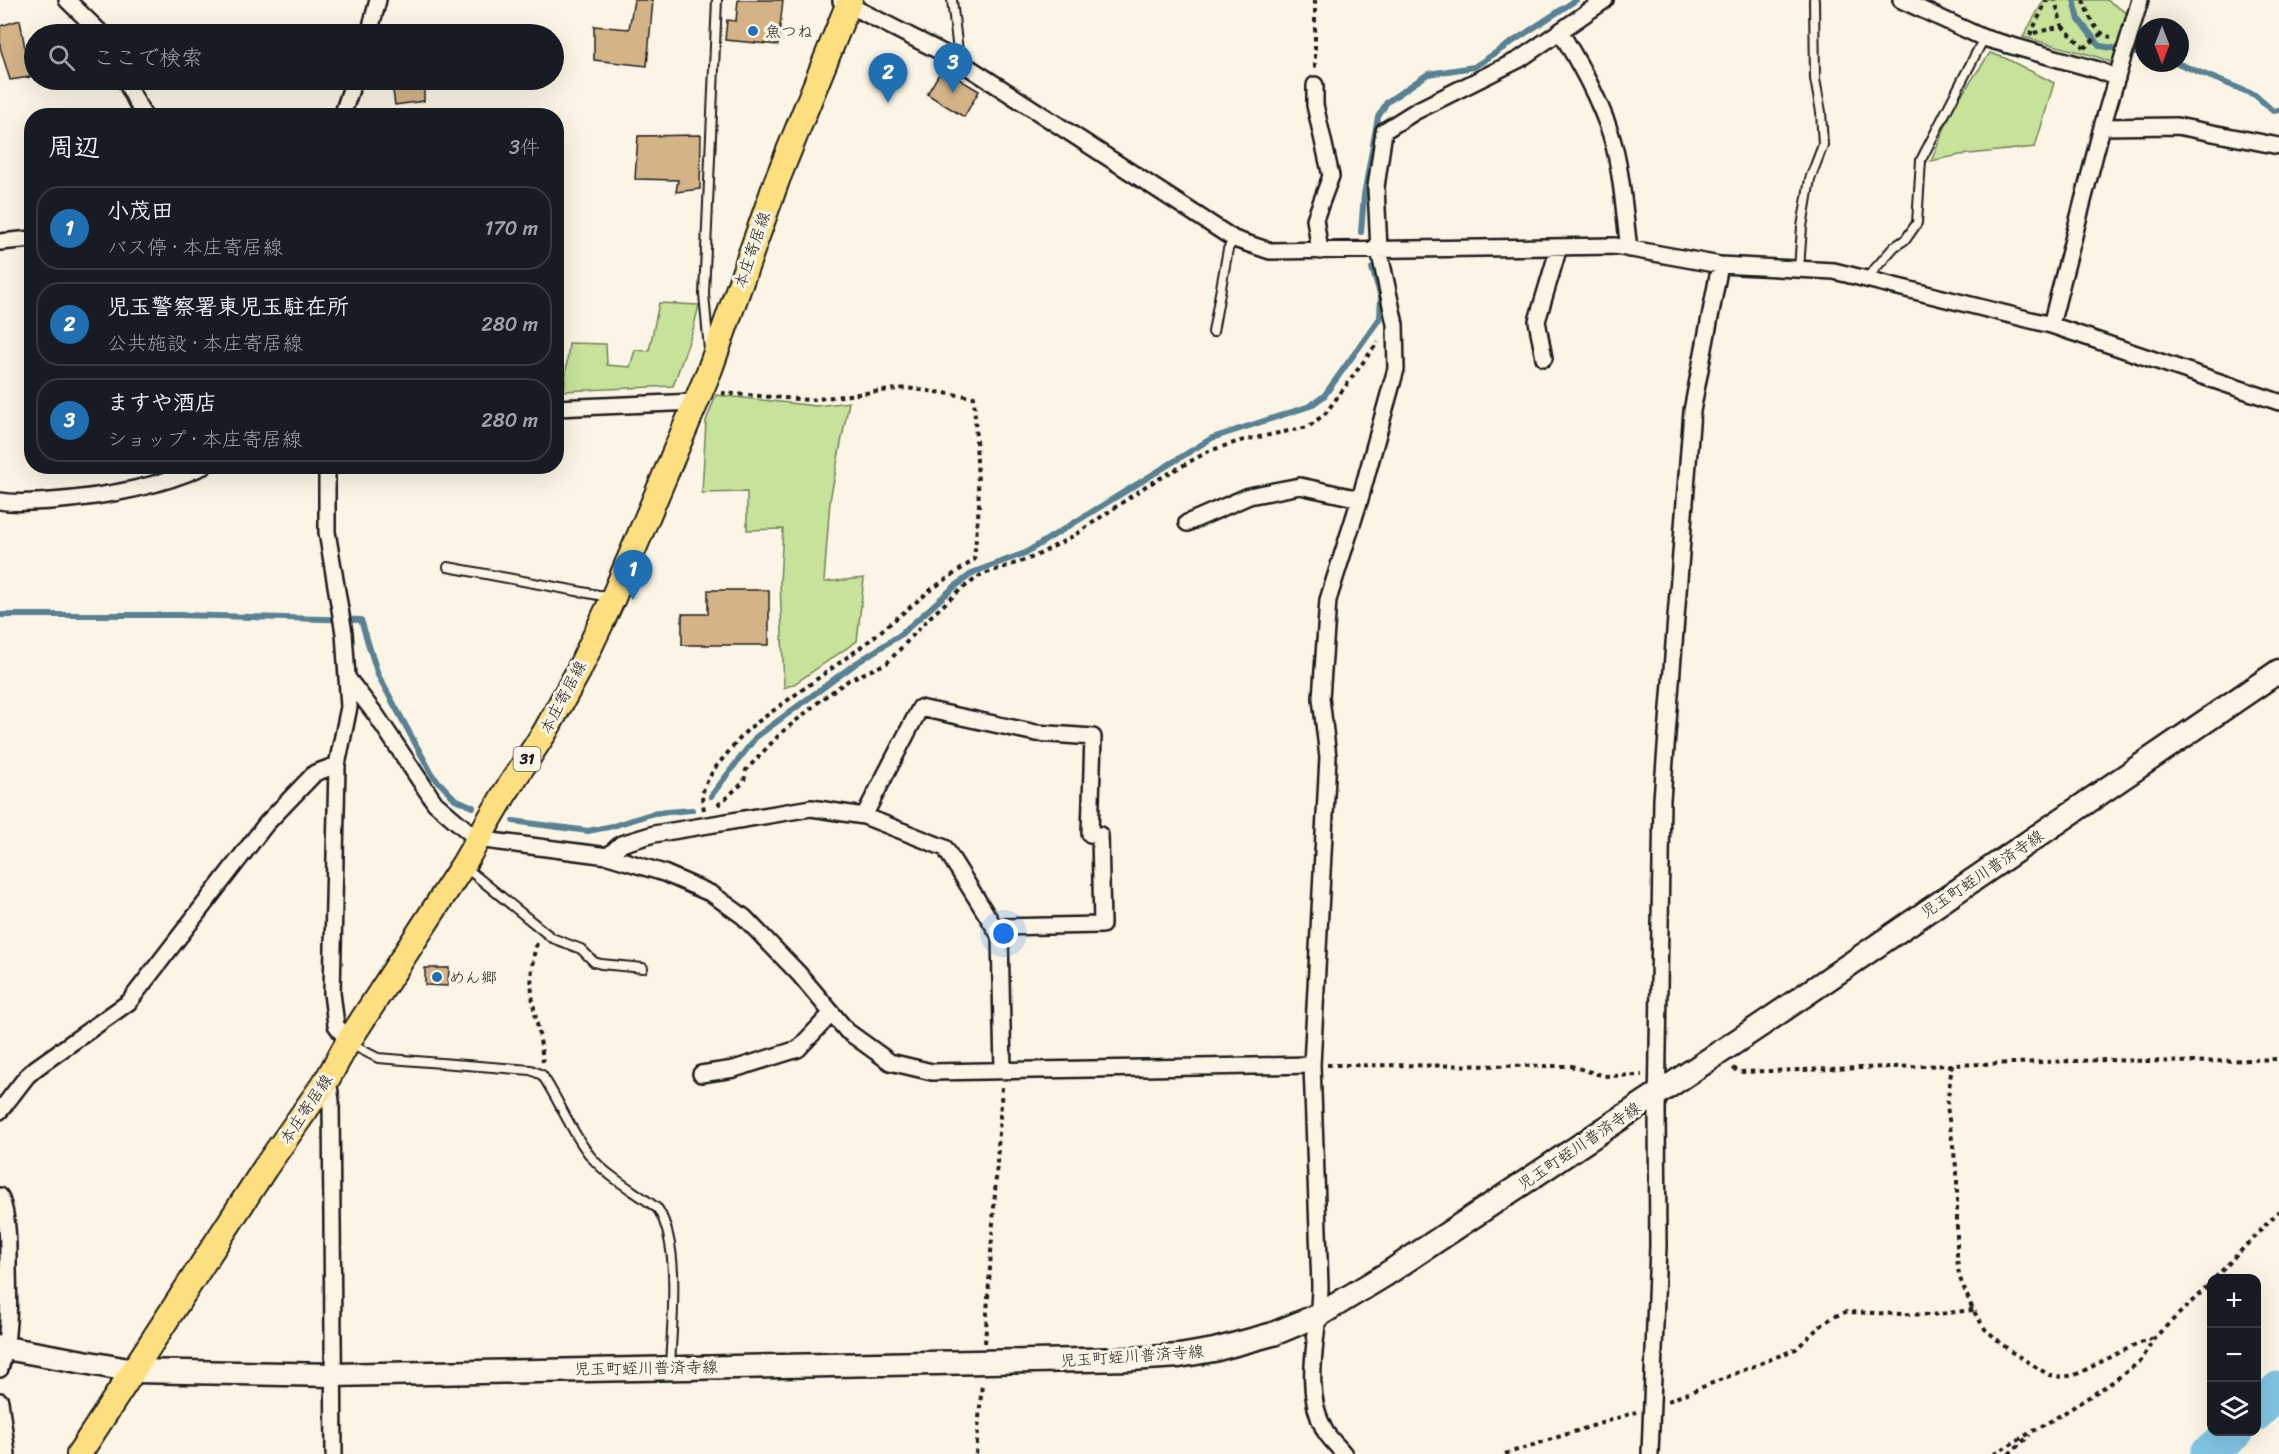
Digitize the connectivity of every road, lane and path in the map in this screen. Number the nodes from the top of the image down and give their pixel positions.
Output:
1 (67, 0) edge
2 (378, 0) edge
3 (717, 0) edge
4 (952, 0) edge
5 (1315, 0) edge
6 (1605, 0) edge
7 (1814, 0) edge
8 (1900, 0) edge
9 (2047, 0) edge
10 (2055, 0) edge
11 (2083, 0) edge
12 (2140, 0) edge
13 (846, 2) edge
14 (92, 24) edge
15 (372, 24) edge
16 (1560, 31) junction
17 (2102, 33) junction
18 (2030, 34) junction
19 (1984, 38) junction
20 (2127, 41) junction
21 (2084, 48) dead end
22 (2024, 51) junction
23 (959, 61) junction
24 (2116, 78) junction
25 (1315, 85) joint
26 (130, 90) edge
27 (351, 90) edge
28 (140, 108) edge
29 (345, 108) edge
30 (2102, 127) junction
31 (2279, 146) edge
32 (1234, 239) junction
33 (24, 240) edge
34 (0, 242) edge
35 (1559, 247) junction
36 (1629, 249) junction
37 (1379, 250) junction
38 (1320, 251) junction
39 (1720, 265) junction
40 (1799, 269) junction
41 (1866, 279) junction
42 (1395, 324) junction
43 (2051, 325) junction
44 (1213, 332) dead end
45 (1544, 358) dead end
46 (702, 387) junction
47 (2279, 402) edge
48 (564, 407) edge
49 (187, 474) edge
50 (327, 474) edge
51 (1360, 499) junction
52 (0, 501) edge
53 (1187, 523) dead end
54 (448, 567) dead end
55 (614, 598) junction
56 (2279, 670) edge
57 (349, 680) junction
58 (338, 765) junction
59 (864, 816) junction
60 (706, 826) junction
61 (477, 838) junction
62 (608, 856) junction
63 (463, 865) junction
64 (994, 927) junction
65 (542, 932) junction
66 (643, 968) dead end
67 (832, 1013) junction
68 (348, 1042) junction
69 (1715, 1055) junction
70 (2279, 1059) edge
71 (1952, 1064) junction
72 (1312, 1065) junction
73 (1003, 1071) junction
74 (701, 1074) dead end
75 (542, 1075) junction
76 (328, 1078) junction
77 (1658, 1083) junction
78 (0, 1111) edge
79 (0, 1196) edge
80 (2279, 1211) edge
81 (2219, 1274) edge
82 (2207, 1286) edge
83 (1973, 1310) junction
84 (1319, 1315) junction
85 (2155, 1337) junction
86 (2, 1354) edge
87 (983, 1363) junction
88 (670, 1368) junction
89 (134, 1371) junction
90 (333, 1375) junction
91 (0, 1401) edge
92 (1652, 1407) junction
93 (2038, 1428) junction
94 (7, 1454) edge
95 (79, 1454) edge
96 (334, 1454) edge
97 (976, 1454) edge
98 (1344, 1454) edge
99 (1505, 1454) edge
100 (1650, 1454) edge
101 (1994, 1454) edge
102 (2009, 1454) edge

1 - 14 street
2 - 15 street
3 - 46 lane
4 - 23 lane
5 - 25 path
6 - 16 street
7 - 40 lane
8 - 19 street
9 - 18 path
10 - 18 path
11 - 17 path
12 - 20 street
13 - 23 street
13 - 46 main road, 本庄寄居線 / 31
16 - 36 street
16 - 37 street
17 - 20 path
17 - 21 path
18 - 22 path
19 - 22 street
19 - 41 lane
20 - 24 street
22 - 24 street
23 - 32 street
24 - 30 street
25 - 38 street
26 - 28 street
27 - 29 street
30 - 31 street
30 - 43 street
32 - 38 street
32 - 44 lane
33 - 34 street
35 - 36 street
35 - 37 street
35 - 45 street
36 - 39 street
37 - 38 street
37 - 42 street
39 - 40 street
39 - 77 street
40 - 41 street
41 - 43 street
42 - 51 street
42 - 60 path
43 - 47 street
46 - 48 street
46 - 55 main road, 本庄寄居線 / 31
46 - 60 path
49 - 52 street
50 - 57 street
51 - 53 street
51 - 72 street
54 - 55 lane
55 - 61 main road, 本庄寄居線 / 31
56 - 69 main road, 児玉町蛭川普済寺線
57 - 58 street
57 - 61 street
58 - 68 street
58 - 78 street
59 - 60 street
59 - 64 street
59 - 64 street
60 - 62 street
61 - 62 street
61 - 63 main road, 本庄寄居線 / 31
62 - 67 street
63 - 65 lane
63 - 68 main road, 本庄寄居線 / 31
64 - 73 street
65 - 66 lane
65 - 75 path
67 - 73 street
67 - 74 street
68 - 75 lane
68 - 76 main road, 本庄寄居線 / 31
69 - 71 path
69 - 77 main road, 児玉町蛭川普済寺線
70 - 71 path
71 - 83 path
72 - 73 street
72 - 77 path
72 - 84 street
73 - 87 path
75 - 88 lane
76 - 89 main road, 本庄寄居線 / 31
76 - 90 street
77 - 84 main road, 児玉町蛭川普済寺線
77 - 92 street
79 - 86 street
80 - 81 path
82 - 85 path
83 - 85 path
83 - 92 path
84 - 87 main road, 児玉町蛭川普済寺線
84 - 98 street
85 - 93 path
86 - 89 main road, 児玉町蛭川普済寺線
87 - 88 main road, 児玉町蛭川普済寺線
87 - 97 path
88 - 90 main road, 児玉町蛭川普済寺線
89 - 90 main road, 児玉町蛭川普済寺線
89 - 95 main road, 本庄寄居線 / 31
90 - 96 street
91 - 94 street
92 - 99 path
92 - 100 street
93 - 101 path
93 - 102 path

